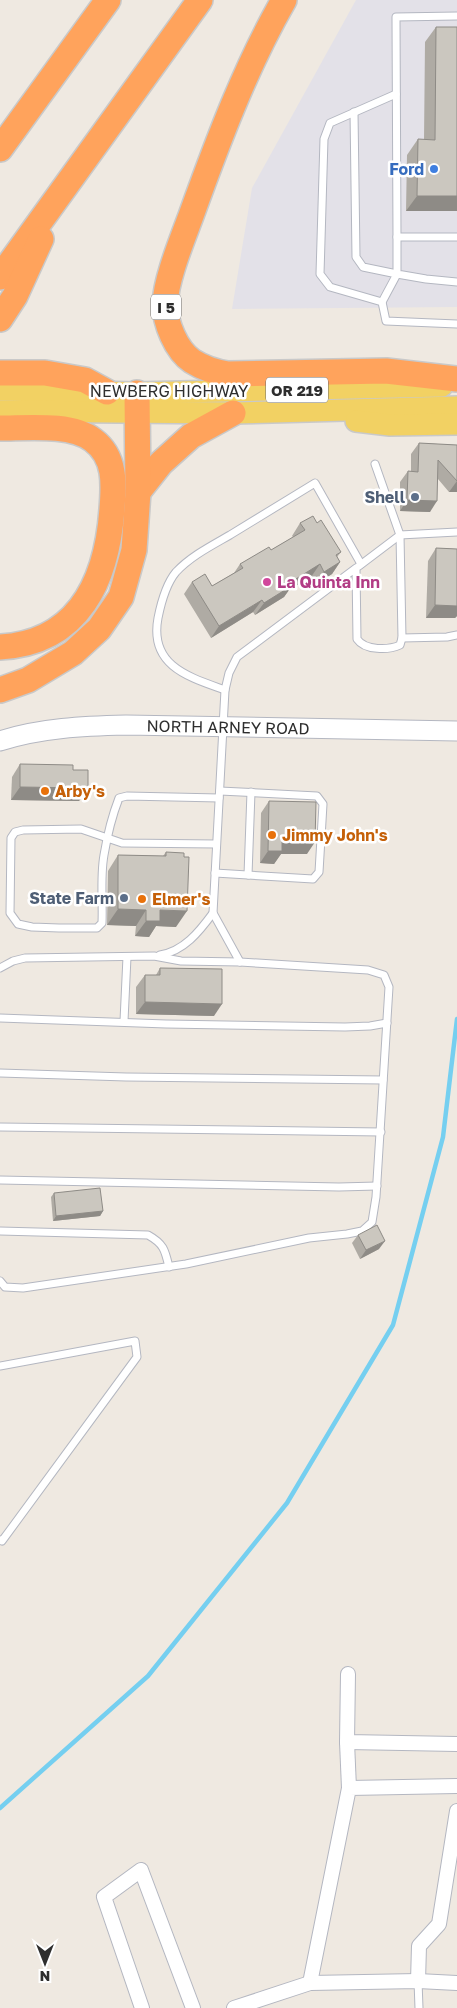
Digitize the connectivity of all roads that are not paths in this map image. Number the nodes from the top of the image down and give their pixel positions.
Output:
1 (108, 0) edge
2 (200, 0) edge
3 (284, 0) edge
4 (457, 16) edge
5 (396, 94) junction
6 (354, 112) junction
7 (0, 149) edge
8 (64, 188) junction
9 (397, 237) junction
10 (457, 237) edge
11 (397, 274) junction
12 (0, 277) edge
13 (457, 282) edge
14 (382, 302) junction
15 (0, 319) edge
16 (457, 324) edge
17 (457, 379) edge
18 (7, 381) edge
19 (457, 386) edge
20 (107, 392) joint
21 (138, 403) junction
22 (457, 408) edge
23 (0, 411) edge
24 (294, 412) junction
25 (233, 414) junction
26 (457, 424) edge
27 (0, 428) edge
28 (375, 464) dead end
29 (138, 492) junction
30 (457, 532) edge
31 (400, 535) junction
32 (358, 566) junction
33 (457, 635) edge
34 (402, 638) junction
35 (0, 647) edge
36 (0, 690) edge
37 (225, 690) junction
38 (224, 726) junction
39 (457, 731) edge
40 (0, 742) edge
41 (251, 792) junction
42 (220, 794) junction
43 (108, 838) junction
44 (216, 844) junction
45 (215, 873) junction
46 (248, 875) junction
47 (213, 913) junction
48 (154, 956) junction
49 (126, 957) junction
50 (240, 962) junction
51 (0, 968) edge
52 (0, 1018) edge
53 (124, 1021) junction
54 (387, 1023) junction
55 (0, 1072) edge
56 (384, 1080) junction
57 (0, 1127) edge
58 (381, 1132) junction
59 (0, 1180) edge
60 (377, 1186) junction
61 (0, 1231) edge
62 (169, 1267) junction
63 (0, 1281) edge
64 (0, 1366) edge
65 (0, 1540) edge
66 (348, 1674) dead end
67 (347, 1742) junction
68 (457, 1744) edge
69 (457, 1786) edge
70 (349, 1788) junction
71 (457, 1811) edge
72 (418, 1981) junction
73 (310, 1983) junction
74 (457, 1983) edge
75 (142, 2008) edge
76 (193, 2008) edge
77 (234, 2008) edge
78 (419, 2008) edge

1 - 7 highway
2 - 8 highway
3 - 17 highway, I 5
4 - 5 lane
5 - 6 lane
5 - 9 lane
6 - 11 lane
6 - 14 lane
8 - 12 highway
8 - 15 highway
9 - 10 lane
9 - 11 lane
11 - 13 lane
11 - 14 lane
14 - 16 lane
18 - 20 highway
19 - 21 main road, NEWBERG HIGHWAY / OR 219
20 - 21 main road, NEWBERG HIGHWAY / OR 219
21 - 23 main road, NEWBERG HIGHWAY / OR 219
21 - 25 main road, NEWBERG HIGHWAY / OR 219
21 - 29 highway
22 - 24 main road, NEWBERG HIGHWAY / OR 219
24 - 25 main road, NEWBERG HIGHWAY / OR 219
24 - 26 main road
25 - 29 highway
27 - 35 highway
28 - 31 lane
29 - 36 highway
30 - 31 lane
31 - 32 lane
31 - 34 lane
32 - 34 lane
32 - 37 lane
32 - 37 lane
33 - 34 lane
37 - 38 lane
38 - 39 main road, NORTH ARNEY ROAD
38 - 40 main road, NORTH ARNEY ROAD
38 - 42 lane
41 - 42 lane
41 - 46 lane
41 - 46 lane
42 - 43 lane
42 - 44 lane
43 - 43 lane
43 - 44 lane
44 - 45 lane
45 - 46 lane
45 - 47 lane
47 - 48 lane
47 - 50 lane
48 - 49 lane
48 - 50 lane
49 - 51 lane
49 - 53 lane
50 - 54 lane
52 - 53 lane
53 - 54 lane
54 - 56 lane
55 - 56 lane
56 - 58 lane
57 - 58 lane
58 - 60 lane
59 - 60 lane
60 - 62 lane
61 - 62 lane
62 - 63 lane
64 - 65 lane
66 - 67 street
67 - 68 street
67 - 70 street
69 - 70 street
70 - 73 street
71 - 72 street
72 - 73 street
72 - 74 street
72 - 78 lane
73 - 77 street
75 - 76 street

